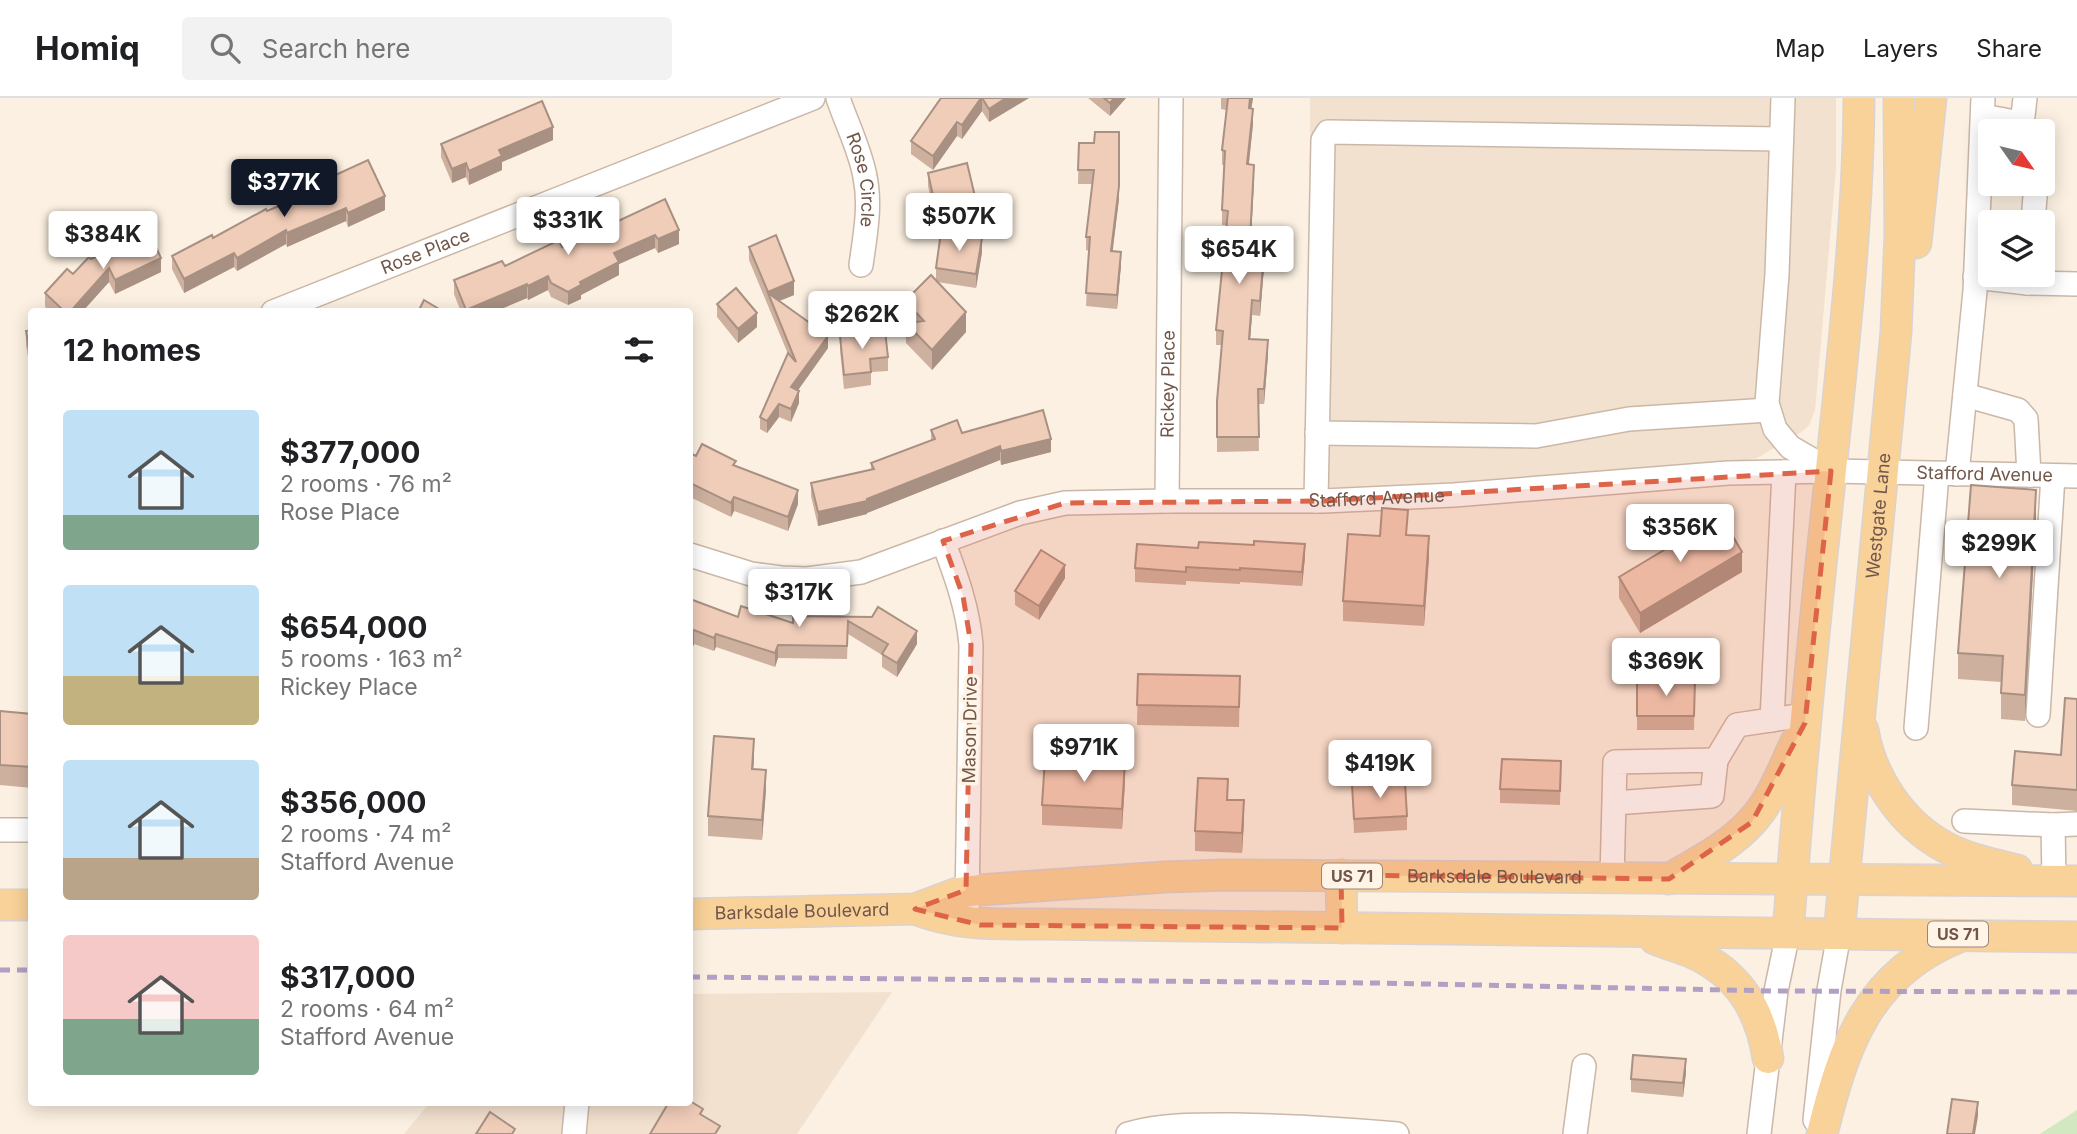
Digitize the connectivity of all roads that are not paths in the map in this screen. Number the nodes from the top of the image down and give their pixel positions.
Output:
1 (813, 98) edge
2 (838, 98) edge
3 (1171, 98) edge
4 (1783, 98) edge
5 (1859, 98) edge
6 (1899, 98) edge
7 (1931, 98) edge
8 (2025, 98) edge
9 (1983, 107) edge
10 (1782, 139) junction
11 (1982, 196) edge
12 (861, 265) dead end
13 (1975, 277) junction
14 (1978, 277) edge
15 (2055, 282) edge
16 (2077, 284) edge
17 (324, 302) edge
18 (293, 308) edge
19 (1896, 332) junction
20 (1965, 395) junction
21 (1768, 410) junction
22 (1317, 433) junction
23 (1831, 471) junction
24 (1884, 471) junction
25 (1784, 472) junction
26 (1947, 474) junction
27 (2029, 475) junction
28 (2053, 476) junction
29 (2077, 476) edge
30 (1167, 500) junction
31 (1316, 501) junction
32 (943, 541) junction
33 (693, 556) edge
34 (1860, 707) junction
35 (2038, 716) dead end
36 (1805, 719) junction
37 (1772, 720) junction
38 (1916, 728) dead end
39 (1716, 760) junction
40 (1614, 803) junction
41 (1964, 821) dead end
42 (2077, 824) edge
43 (2053, 825) junction
44 (0, 830) edge
45 (28, 830) edge
46 (1341, 875) junction
47 (1612, 878) junction
48 (1668, 879) junction
49 (1792, 880) junction
50 (1844, 880) junction
51 (2066, 881) edge
52 (966, 892) junction
53 (0, 905) edge
54 (28, 905) edge
55 (915, 909) junction
56 (693, 914) edge
57 (967, 923) junction
58 (1342, 928) junction
59 (1635, 931) junction
60 (1788, 933) junction
61 (1839, 934) junction
62 (1968, 934) junction
63 (2077, 937) edge
64 (1768, 1058) junction
65 (1584, 1066) dead end
66 (577, 1106) edge
67 (574, 1134) edge
68 (1128, 1134) edge
69 (1397, 1134) edge
70 (1575, 1134) edge
71 (1759, 1134) edge
72 (1814, 1134) edge
73 (1822, 1134) edge

1 - 17 street, Rose Place
2 - 12 street, Rose Circle
3 - 30 street, Rickey Place
4 - 10 street
5 - 23 main road
6 - 19 main road, Westgate Lane
7 - 19 main road
8 - 9 street
10 - 21 street
10 - 22 street
11 - 13 street
13 - 14 street
13 - 20 street
15 - 16 street
17 - 18 street, Rose Place
19 - 24 main road, Westgate Lane
20 - 26 street
20 - 27 street
21 - 22 street
21 - 23 street
22 - 31 street
23 - 24 street, Stafford Avenue
23 - 25 street, Stafford Avenue
23 - 36 main road
24 - 26 street, Stafford Avenue
24 - 34 main road, Westgate Lane
25 - 31 street, Stafford Avenue
25 - 37 street
26 - 27 street, Stafford Avenue
26 - 38 street
27 - 28 street, Stafford Avenue
28 - 29 street, Stafford Avenue
28 - 35 street
30 - 31 street, Stafford Avenue
30 - 32 street, Stafford Avenue
32 - 33 street, Stafford Avenue
32 - 52 street, Mason Drive
34 - 50 main road, Westgate Lane
34 - 51 main road
36 - 37 street
36 - 48 main road
36 - 49 main road
37 - 39 street
39 - 40 street
39 - 40 street
40 - 47 street
41 - 43 street
42 - 43 street
43 - 51 street
44 - 45 street
46 - 47 main road, Barksdale Boulevard / US 71
46 - 52 main road, Barksdale Boulevard / US 71
46 - 58 main road
47 - 48 main road, Barksdale Boulevard / US 71
48 - 49 main road, Barksdale Boulevard / US 71
49 - 50 main road, Barksdale Boulevard / US 71
49 - 60 main road
50 - 51 main road, Barksdale Boulevard / US 71
50 - 61 main road, Westgate Lane
52 - 55 main road, Barksdale Boulevard / US 71
52 - 57 street, Mason Drive
53 - 54 main road
55 - 56 main road, Barksdale Boulevard / US 71
55 - 57 main road, Barksdale Boulevard / US 71
57 - 58 main road, Barksdale Boulevard / US 71
58 - 59 main road, Barksdale Boulevard / US 71
59 - 60 main road, Barksdale Boulevard / US 71
59 - 64 main road
60 - 61 main road, Barksdale Boulevard / US 71
60 - 64 street
61 - 62 main road, Barksdale Boulevard / US 71
61 - 72 street
62 - 63 main road, Barksdale Boulevard / US 71
62 - 73 main road
64 - 71 street
65 - 70 street
66 - 67 street
68 - 69 street

